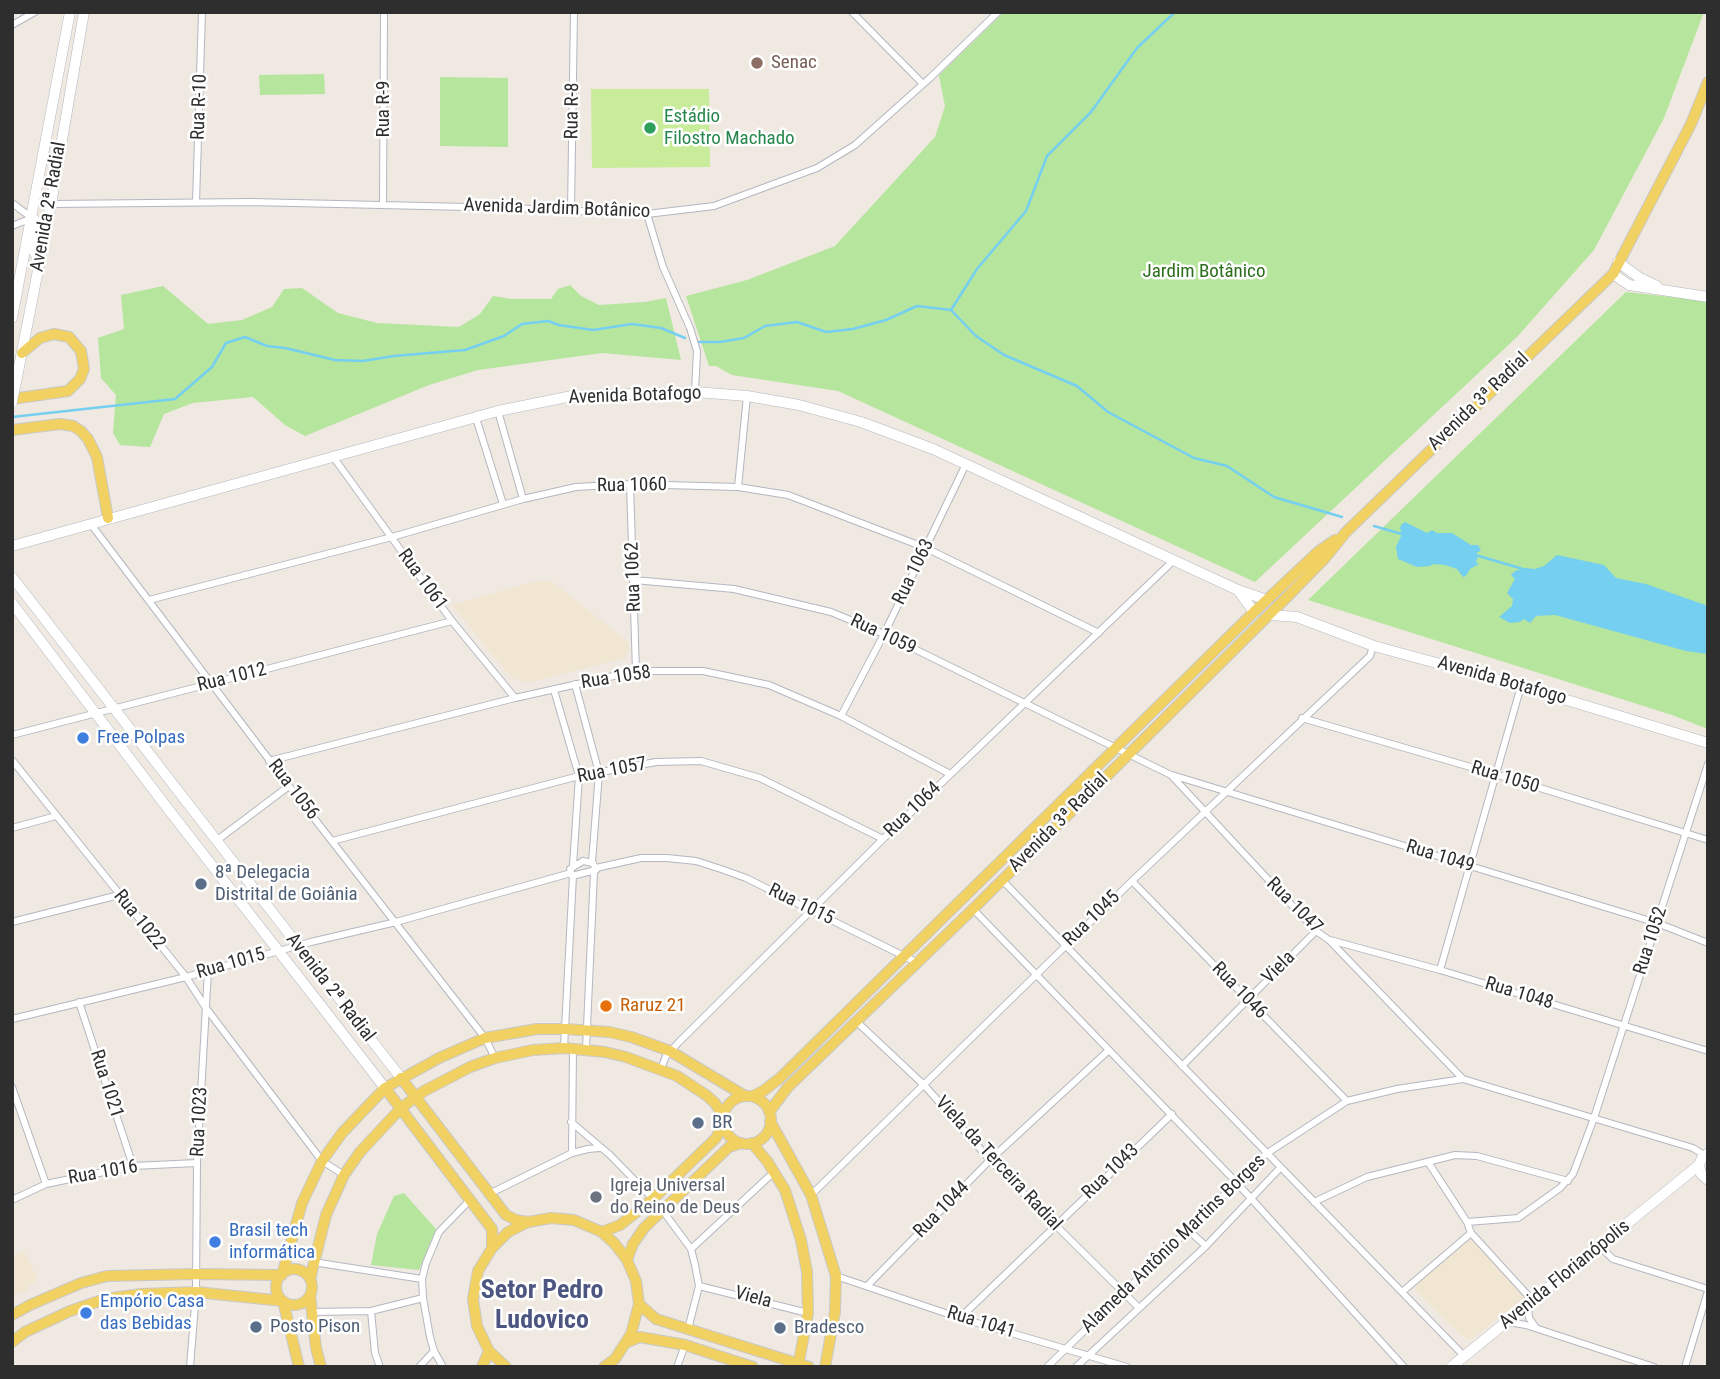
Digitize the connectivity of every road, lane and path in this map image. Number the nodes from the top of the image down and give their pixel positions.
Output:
1 (35, 12) edge
2 (70, 12) edge
3 (84, 12) edge
4 (202, 12) edge
5 (384, 12) edge
6 (574, 12) edge
7 (852, 12) edge
8 (998, 12) edge
9 (12, 24) edge
10 (1708, 82) edge
11 (923, 84) junction
12 (196, 202) junction
13 (12, 203) edge
14 (51, 204) junction
15 (383, 205) junction
16 (571, 210) junction
17 (647, 214) junction
18 (32, 218) junction
19 (12, 226) edge
20 (39, 259) junction
21 (1618, 262) junction
22 (1613, 274) junction
23 (1670, 292) junction
24 (1708, 297) edge
25 (14, 298) edge
26 (12, 318) edge
27 (22, 353) junction
28 (695, 392) junction
29 (747, 396) junction
30 (12, 400) edge
31 (498, 411) junction
32 (476, 418) junction
33 (12, 430) edge
34 (334, 458) junction
35 (966, 464) junction
36 (630, 484) junction
37 (738, 487) junction
38 (523, 499) junction
39 (503, 504) junction
40 (108, 518) junction
41 (90, 523) junction
42 (1346, 532) junction
43 (392, 537) junction
44 (12, 546) edge
45 (926, 548) junction
46 (1174, 560) junction
47 (12, 577) edge
48 (634, 579) junction
49 (1238, 590) junction
50 (1289, 595) junction
51 (149, 600) junction
52 (1267, 600) junction
53 (12, 603) edge
54 (1254, 612) junction
55 (1270, 615) junction
56 (1297, 617) junction
57 (452, 621) junction
58 (1099, 633) junction
59 (884, 634) junction
60 (1373, 646) junction
61 (636, 671) junction
62 (212, 684) junction
63 (575, 684) junction
64 (1521, 686) junction
65 (97, 687) junction
66 (554, 690) junction
67 (515, 698) junction
68 (1023, 704) junction
69 (113, 708) junction
70 (95, 714) junction
71 (841, 716) junction
72 (1302, 718) junction
73 (12, 735) edge
74 (1708, 743) edge
75 (1114, 749) junction
76 (1127, 755) junction
77 (12, 760) edge
78 (270, 761) junction
79 (1708, 764) edge
80 (599, 773) junction
81 (950, 774) junction
82 (1171, 775) junction
83 (1497, 775) junction
84 (579, 776) junction
85 (289, 786) junction
86 (1226, 792) junction
87 (1061, 804) junction
88 (1204, 812) junction
89 (56, 816) junction
90 (12, 828) edge
91 (1685, 833) junction
92 (883, 839) junction
93 (1708, 840) edge
94 (216, 841) junction
95 (332, 841) junction
96 (1470, 865) junction
97 (594, 867) junction
98 (572, 872) junction
99 (1002, 880) junction
100 (1132, 881) junction
101 (119, 895) junction
102 (973, 909) junction
103 (813, 910) junction
104 (945, 915) junction
105 (12, 922) edge
106 (396, 922) junction
107 (1657, 923) junction
108 (1316, 931) junction
109 (1329, 940) junction
110 (1708, 943) edge
111 (1066, 945) junction
112 (297, 946) junction
113 (280, 951) junction
114 (906, 956) junction
115 (918, 963) junction
116 (1440, 970) junction
117 (208, 971) junction
118 (1037, 975) junction
119 (186, 977) junction
120 (1248, 999) junction
121 (79, 1002) junction
122 (206, 1008) junction
123 (12, 1018) edge
124 (857, 1022) junction
125 (1623, 1025) junction
126 (565, 1029) junction
127 (588, 1030) junction
128 (485, 1038) junction
129 (568, 1048) junction
130 (586, 1049) junction
131 (1109, 1050) junction
132 (670, 1051) junction
133 (1708, 1051) edge
134 (495, 1058) junction
135 (1182, 1066) junction
136 (661, 1069) junction
137 (401, 1078) junction
138 (1463, 1079) junction
139 (925, 1086) junction
140 (12, 1087) edge
141 (385, 1088) junction
142 (749, 1096) junction
143 (415, 1097) junction
144 (1346, 1101) junction
145 (401, 1108) junction
146 (1172, 1114) junction
147 (770, 1116) junction
148 (1594, 1118) junction
149 (723, 1119) junction
150 (570, 1122) junction
151 (746, 1143) junction
152 (600, 1148) junction
153 (572, 1153) junction
154 (1266, 1154) junction
155 (1706, 1154) edge
156 (990, 1160) junction
157 (322, 1161) junction
158 (1428, 1162) junction
159 (197, 1163) junction
160 (133, 1166) junction
161 (1699, 1166) junction
162 (1280, 1168) junction
163 (775, 1171) junction
164 (344, 1175) junction
165 (1708, 1180) edge
166 (1568, 1181) junction
167 (1237, 1183) junction
168 (1678, 1183) junction
169 (46, 1184) junction
170 (489, 1194) junction
171 (812, 1197) junction
172 (653, 1199) junction
173 (1251, 1199) junction
174 (12, 1200) edge
175 (470, 1200) junction
176 (1314, 1202) junction
177 (792, 1208) junction
178 (663, 1210) junction
179 (528, 1222) junction
180 (1466, 1223) junction
181 (1055, 1226) junction
182 (1188, 1230) junction
183 (602, 1232) junction
184 (1471, 1233) junction
185 (1206, 1246) junction
186 (1600, 1247) junction
187 (492, 1248) junction
188 (691, 1249) junction
189 (627, 1260) junction
190 (313, 1262) junction
191 (195, 1274) junction
192 (281, 1275) junction
193 (836, 1276) junction
194 (310, 1279) junction
195 (422, 1279) junction
196 (868, 1285) junction
197 (699, 1286) junction
198 (1708, 1290) edge
199 (196, 1292) junction
200 (1122, 1292) junction
201 (1402, 1292) junction
202 (310, 1295) junction
203 (423, 1298) junction
204 (283, 1301) junction
205 (1531, 1303) junction
206 (639, 1304) junction
207 (1138, 1307) junction
208 (371, 1311) junction
209 (312, 1312) junction
210 (808, 1312) junction
211 (12, 1315) edge
212 (960, 1318) junction
213 (1508, 1322) junction
214 (688, 1329) junction
215 (1538, 1330) junction
216 (12, 1342) edge
217 (628, 1342) junction
218 (685, 1345) junction
219 (1067, 1348) junction
220 (434, 1351) junction
221 (489, 1351) junction
222 (1089, 1355) junction
223 (1464, 1356) junction
224 (802, 1366) edge
225 (190, 1367) edge
226 (299, 1367) edge
227 (321, 1367) edge
228 (380, 1367) edge
229 (419, 1367) edge
230 (443, 1367) edge
231 (482, 1367) edge
232 (506, 1367) edge
233 (604, 1367) edge
234 (677, 1367) edge
235 (753, 1367) edge
236 (825, 1367) edge
237 (1047, 1367) edge
238 (1076, 1367) edge
239 (1127, 1367) edge
240 (1404, 1367) edge
241 (1451, 1367) edge
242 (1654, 1367) edge
243 (1685, 1367) edge

1 - 9 street
2 - 18 street, Avenida 2ª Radial
3 - 14 street, Avenida 2ª Radial
4 - 12 street, Rua R-10
5 - 15 street, Rua R-9
6 - 16 street, Rua R-8
7 - 11 street
8 - 11 street, Avenida Jardim Botânico
10 - 21 main road
11 - 17 street, Avenida Jardim Botânico
12 - 14 street, Avenida Jardim Botânico
12 - 15 street, Avenida Jardim Botânico
13 - 18 street
14 - 20 street, Avenida 2ª Radial
15 - 16 street, Avenida Jardim Botânico
16 - 17 street, Avenida Jardim Botânico
17 - 28 street
18 - 19 street
18 - 20 street
18 - 25 street, Avenida 2ª Radial
20 - 27 street, Avenida 2ª Radial
21 - 22 main road
21 - 23 street
22 - 23 street
22 - 42 main road, Avenida 3ª Radial
23 - 24 street
25 - 26 street, Avenida 2ª Radial
27 - 30 street, Avenida 2ª Radial, bridge
27 - 30 main road
28 - 29 street, Avenida Botafogo
28 - 31 street, Avenida Botafogo
29 - 35 street, Avenida Botafogo
29 - 37 street
31 - 32 street, Avenida Botafogo
31 - 38 street
32 - 34 street, Avenida Botafogo
32 - 39 street
33 - 40 main road
34 - 40 street, Avenida Botafogo
34 - 43 street, Rua 1061
35 - 45 street, Rua 1063
35 - 46 street, Avenida Botafogo
36 - 37 street, Rua 1060
36 - 38 street, Rua 1060
36 - 48 street, Rua 1062
37 - 45 street, Rua 1060
38 - 39 street, Rua 1060
39 - 43 street, Rua 1060
40 - 41 street, Avenida Botafogo
41 - 44 street, Avenida Botafogo
41 - 51 street, Rua 1056
42 - 50 main road, Avenida 3ª Radial
42 - 52 main road, Avenida 3ª Radial
43 - 51 street, Rua 1060
43 - 57 street, Rua 1061
45 - 58 street, Rua 1060
45 - 59 street, Rua 1063
46 - 49 street, Avenida Botafogo
46 - 58 street, Rua 1064
47 - 65 street, Avenida 2ª Radial
48 - 59 street, Rua 1059
48 - 61 street, Rua 1062
49 - 52 street, Avenida Botafogo
49 - 54 street, Avenida Botafogo
50 - 55 main road, Avenida 3ª Radial
50 - 56 street
51 - 62 street, Rua 1056
52 - 54 main road, Avenida 3ª Radial
53 - 70 street, Avenida 2ª Radial
54 - 75 main road, Avenida 3ª Radial
55 - 56 street, Avenida Botafogo
55 - 76 main road, Avenida 3ª Radial
56 - 60 street, Avenida Botafogo
57 - 62 street, Rua 1012
57 - 67 street, Rua 1061
58 - 68 street, Rua 1064
59 - 68 street, Rua 1059
59 - 71 street, Rua 1063
60 - 64 street, Avenida Botafogo
60 - 72 street, Rua 1045
61 - 63 street, Rua 1058
61 - 71 street, Rua 1058
62 - 69 street, Rua 1012
62 - 78 street, Rua 1056
63 - 66 street, Rua 1058
63 - 80 street
64 - 74 street, Avenida Botafogo
64 - 83 street
65 - 69 street, Avenida 2ª Radial
65 - 70 street
66 - 67 street, Rua 1058
66 - 84 street
67 - 78 street, Rua 1058
68 - 75 street, Rua 1059
68 - 81 street, Rua 1064
69 - 70 street, Rua 1012
69 - 94 street, Avenida 2ª Radial
70 - 73 street, Rua 1012
70 - 113 street, Avenida 2ª Radial
71 - 81 street, Rua 1058
72 - 83 street, Rua 1050
72 - 86 street, Rua 1045
75 - 76 street, Rua 1047
75 - 87 main road, Avenida 3ª Radial
76 - 82 street, Rua 1047
76 - 99 main road, Avenida 3ª Radial
77 - 89 street, Rua 1022
78 - 85 street, Rua 1056
79 - 91 street, Rua 1052
80 - 84 street, Rua 1057
80 - 92 street, Rua 1057
80 - 97 street
81 - 92 street, Rua 1064
82 - 86 street, Rua 1049
82 - 88 street, Rua 1047
83 - 91 street, Rua 1050
83 - 96 street
84 - 95 street, Rua 1057
84 - 98 street
85 - 94 street
85 - 95 street, Rua 1056
86 - 88 street, Rua 1045
86 - 96 street, Rua 1049
87 - 99 main road
87 - 104 main road, Avenida 3ª Radial
88 - 100 street, Rua 1045
88 - 108 street, Rua 1047
89 - 90 street
89 - 101 street, Rua 1022
91 - 93 street, Rua 1050
91 - 107 street, Rua 1052
92 - 103 street, Rua 1064
94 - 112 street, Avenida 2ª Radial
95 - 106 street, Rua 1056
96 - 107 street, Rua 1049
96 - 116 street
97 - 98 street
97 - 98 street
97 - 103 street, Rua 1015
97 - 127 street
98 - 106 street, Rua 1015
98 - 126 street
99 - 102 main road, Avenida 3ª Radial
99 - 111 street
100 - 111 street, Rua 1045
100 - 120 street, Rua 1046
101 - 105 street
101 - 119 street, Rua 1022
102 - 104 main road
102 - 115 main road, Avenida 3ª Radial
102 - 118 street
103 - 114 street, Rua 1015
103 - 132 street, Rua 1064
104 - 114 main road, Avenida 3ª Radial
106 - 112 street, Rua 1015
106 - 128 street, Rua 1056
107 - 110 street, Rua 1049
107 - 125 street, Rua 1052
108 - 109 street, Rua 1047
108 - 120 street, Viela
109 - 116 street, Rua 1048
109 - 138 street, Rua 1047
111 - 118 street, Rua 1045
111 - 135 street
112 - 113 street, Rua 1015
112 - 137 street, Avenida 2ª Radial
113 - 117 street, Rua 1015
113 - 141 street, Avenida 2ª Radial
114 - 115 street, Rua 1015
114 - 142 main road, Avenida 3ª Radial
115 - 124 main road, Avenida 3ª Radial
116 - 125 street, Rua 1048
117 - 119 street, Rua 1015
117 - 122 street, Rua 1023
118 - 131 street
118 - 139 street, Rua 1045
119 - 121 street, Rua 1015
119 - 122 street, Rua 1022
120 - 135 street, Viela
120 - 144 street, Rua 1046
121 - 123 street, Rua 1015
121 - 160 street, Rua 1021
122 - 157 street, Rua 1022
122 - 159 street, Rua 1023
124 - 139 street, Viela da Terceira Radial
124 - 147 main road, Avenida 3ª Radial
125 - 133 street, Rua 1048
125 - 148 street, Rua 1052
126 - 127 main road
126 - 128 main road
126 - 129 street
127 - 130 street
127 - 132 main road
128 - 134 street, Rua 1056
128 - 137 main road
129 - 130 main road
129 - 134 main road
129 - 150 street
130 - 136 main road
131 - 146 street
131 - 156 street, Rua 1044
132 - 136 street, Rua 1064
132 - 142 main road
134 - 143 main road
135 - 154 street
136 - 149 main road
137 - 141 main road
137 - 143 main road, Avenida 2ª Radial
138 - 144 street, Alameda Antônio Martins Borges
138 - 148 street, Alameda Antônio Martins Borges
139 - 156 street, Viela da Terceira Radial
139 - 171 street, Rua 1045
140 - 169 street
141 - 145 main road, Avenida 2ª Radial
141 - 157 main road
142 - 147 main road
142 - 149 main road
143 - 145 main road
143 - 170 main road, Avenida 2ª Radial
144 - 154 street, Alameda Antônio Martins Borges
145 - 164 main road
145 - 175 main road, Avenida 2ª Radial
146 - 167 street
146 - 181 street, Rua 1043
147 - 151 main road
147 - 171 main road
148 - 155 street, Alameda Antônio Martins Borges
148 - 166 street, Rua 1052
149 - 151 main road
149 - 172 main road
150 - 152 street
150 - 153 street
151 - 163 main road
151 - 178 main road
152 - 153 street
152 - 172 street
153 - 170 street
154 - 162 street
154 - 167 street, Alameda Antônio Martins Borges
155 - 161 street
156 - 181 street, Viela da Terceira Radial
156 - 196 street, Rua 1044
157 - 164 street, Rua 1022
157 - 192 main road
158 - 166 street
158 - 176 street
158 - 180 street
159 - 160 street, Rua 1016
159 - 191 street, Rua 1023
160 - 169 street, Rua 1016
161 - 165 street
161 - 168 street, Avenida Florianópolis
162 - 173 street, Alameda Antônio Martins Borges
162 - 176 street
163 - 177 main road
163 - 188 street
164 - 190 main road
165 - 168 street
166 - 180 street
167 - 173 street
167 - 182 street, Alameda Antônio Martins Borges
168 - 186 street, Avenida Florianópolis
169 - 174 street, Rua 1016
170 - 179 main road, Avenida 2ª Radial
171 - 177 main road
171 - 193 main road
172 - 183 main road
173 - 185 street, Alameda Antônio Martins Borges
173 - 240 street
175 - 187 main road, Avenida 2ª Radial
175 - 195 street
176 - 201 street
177 - 210 main road
178 - 188 street
178 - 189 main road
179 - 183 main road
179 - 187 main road
180 - 184 street
181 - 200 street, Viela da Terceira Radial
181 - 212 street, Rua 1043
182 - 185 street
182 - 200 street, Alameda Antônio Martins Borges
183 - 189 main road
184 - 201 street
184 - 205 street
185 - 207 street, Alameda Antônio Martins Borges
186 - 198 street
186 - 205 street, Avenida Florianópolis
187 - 221 main road
188 - 197 street
189 - 206 main road
190 - 194 main road
190 - 195 street
191 - 192 main road
191 - 199 street, Rua 1023
191 - 211 main road
192 - 194 main road
192 - 204 main road
193 - 196 street, Rua 1041
193 - 236 main road
194 - 202 main road
195 - 203 street
196 - 212 street, Rua 1041
197 - 210 street, Viela
197 - 214 street
198 - 243 street
199 - 204 main road
199 - 216 main road
199 - 225 street, Rua 1023
200 - 207 street, Viela da Terceira Radial
200 - 219 street, Alameda Antônio Martins Borges
201 - 223 street
202 - 204 main road
202 - 209 main road
203 - 208 street
203 - 220 street
204 - 226 main road
205 - 213 street, Avenida Florianópolis
205 - 215 street
206 - 214 main road
206 - 217 main road
207 - 222 street, Alameda Antônio Martins Borges
208 - 209 street
208 - 228 street
209 - 227 main road
210 - 224 main road
212 - 219 street, Rua 1041
213 - 215 street
213 - 223 street, Avenida Florianópolis
214 - 224 main road
215 - 242 street
217 - 218 main road
217 - 233 main road
218 - 234 street
218 - 235 main road
219 - 222 street, Rua 1041
219 - 237 street, Alameda Antônio Martins Borges
220 - 229 street
220 - 230 street
221 - 231 main road
221 - 232 main road
222 - 238 street, Alameda Antônio Martins Borges
222 - 239 street, Rua 1041
223 - 241 street, Avenida Florianópolis

